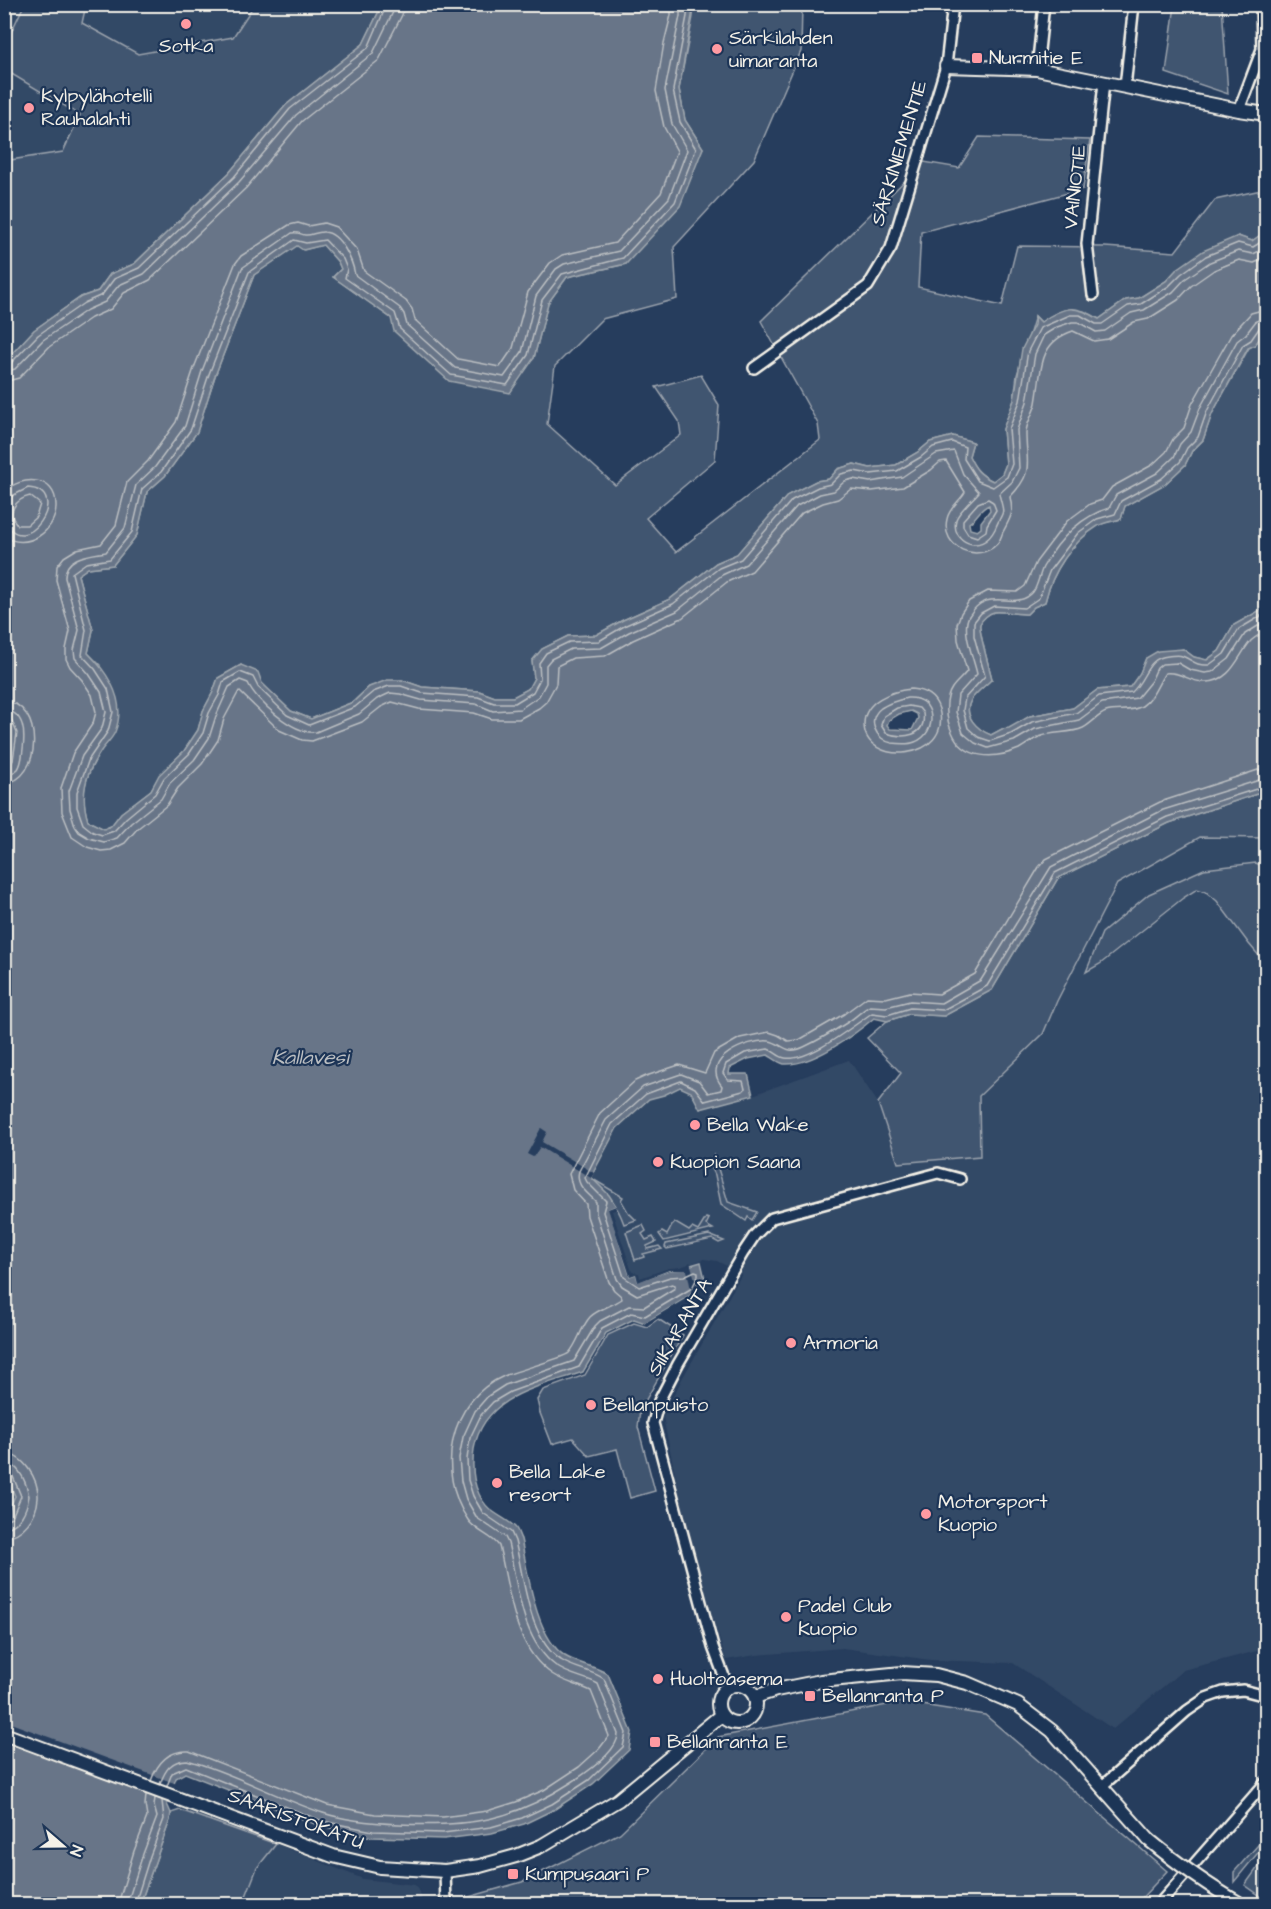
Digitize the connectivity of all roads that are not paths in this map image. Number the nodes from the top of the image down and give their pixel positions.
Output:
1 (953, 4) edge
2 (1044, 4) edge
3 (1134, 4) edge
4 (1261, 4) edge
5 (946, 66) junction
6 (1037, 69) junction
7 (1104, 82) junction
8 (1125, 87) junction
9 (1239, 110) junction
10 (1266, 114) edge
11 (1094, 295) dead end
12 (754, 368) dead end
13 (960, 1179) dead end
14 (728, 1687) junction
15 (1266, 1696) edge
16 (755, 1697) junction
17 (720, 1716) junction
18 (4, 1734) edge
19 (1266, 1782) edge
20 (1101, 1787) junction
21 (445, 1871) junction
22 (1160, 1904) edge
23 (1241, 1904) edge
24 (446, 1905) edge

1 - 5 street
2 - 6 street
3 - 8 street
4 - 9 street
5 - 6 main road, SÄRKINIEMENTIE
5 - 12 street, SÄRKINIEMENTIE
6 - 7 main road, SÄRKINIEMENTIE
7 - 8 main road, SÄRKINIEMENTIE
7 - 11 street, VAINIOTIE
8 - 9 main road, SÄRKINIEMENTIE
9 - 10 main road, SÄRKINIEMENTIE
13 - 14 street, SIIKARANTA
14 - 16 main road
14 - 17 main road
15 - 20 street
16 - 17 main road
16 - 20 main road
17 - 21 main road, SAARISTOKATU
18 - 21 main road, SAARISTOKATU
19 - 22 street
20 - 23 main road, bridge
21 - 24 street

